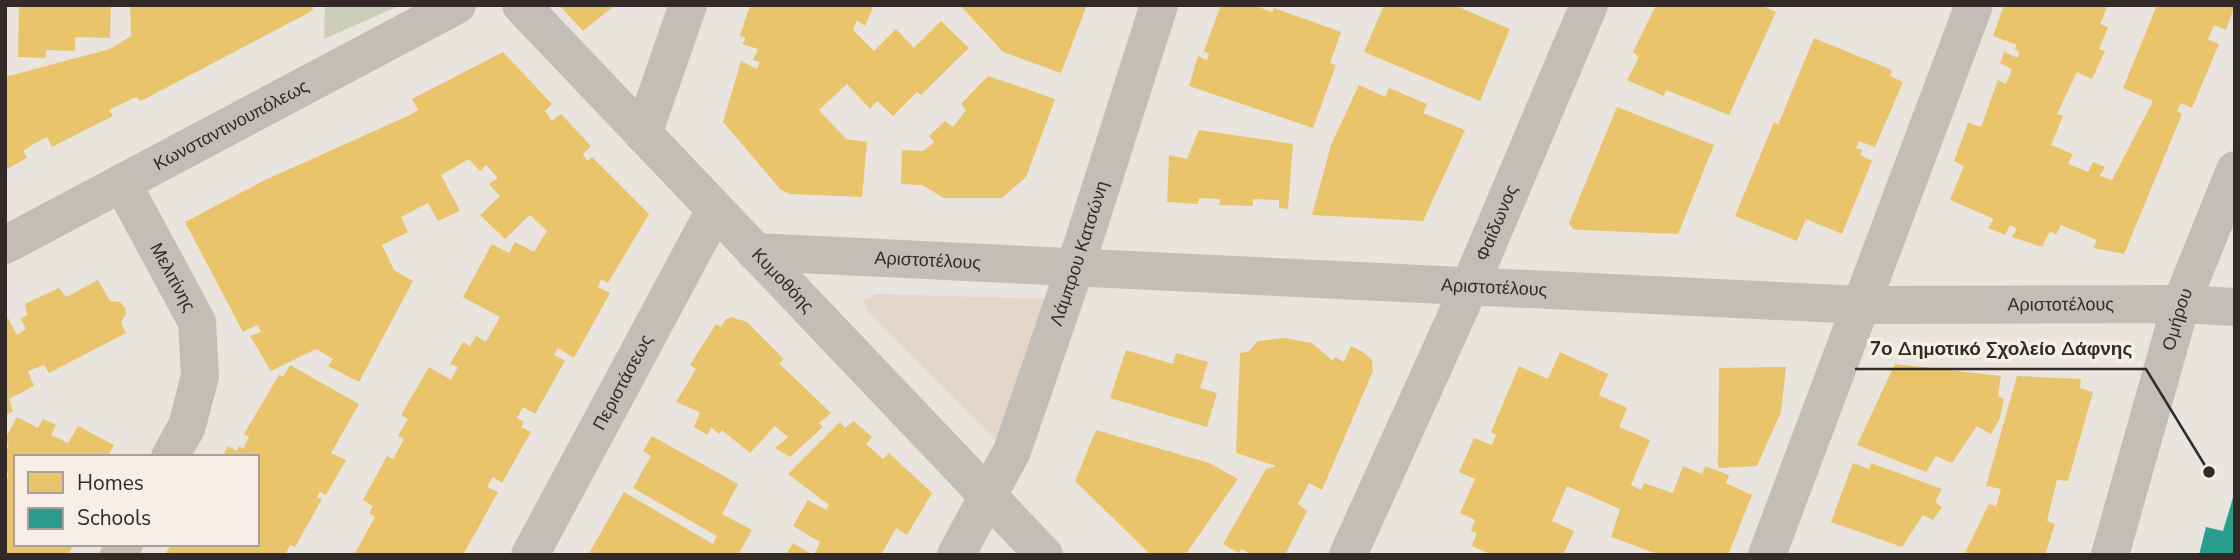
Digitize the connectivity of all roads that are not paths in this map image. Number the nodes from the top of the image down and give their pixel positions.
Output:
1 (457, 5) edge
2 (521, 5) edge
3 (688, 5) edge
4 (1159, 5) edge
5 (1589, 5) edge
6 (1974, 5) edge
7 (643, 134) junction
8 (2235, 170) edge
9 (122, 183) junction
10 (715, 210) junction
11 (5, 245) edge
12 (755, 252) junction
13 (1075, 268) junction
14 (1469, 288) junction
15 (2181, 304) junction
16 (1861, 305) junction
17 (2235, 307) edge
18 (171, 455) edge
19 (988, 496) junction
20 (530, 555) edge
21 (956, 555) edge
22 (1044, 555) edge
23 (1348, 555) edge
24 (1768, 555) edge
25 (2110, 555) edge

1 - 9 street, Κωνσταντινουπόλεως
2 - 7 street, Κυμοθόης
3 - 7 street
4 - 13 street, Λάμπρου Κατσώνη
5 - 14 street, Φαίδωνος
6 - 16 street
7 - 10 street, Κυμοθόης
8 - 15 street, Ομήρου
9 - 11 street, Κωνσταντινουπόλεως
9 - 18 street, Μελιτίνης
10 - 12 street, Κυμοθόης
10 - 20 street, Περιστάσεως
12 - 13 street, Αριστοτέλους
12 - 19 street, Κυμοθόης
13 - 14 street, Αριστοτέλους
13 - 19 street, Λάμπρου Κατσώνη
14 - 16 street, Αριστοτέλους
14 - 23 street, Φαίδωνος
15 - 16 street, Αριστοτέλους
15 - 17 street, Αριστοτέλους
15 - 25 street, Ομήρου
16 - 24 street
19 - 21 street, Λάμπρου Κατσώνη
19 - 22 street, Κυμοθόης

